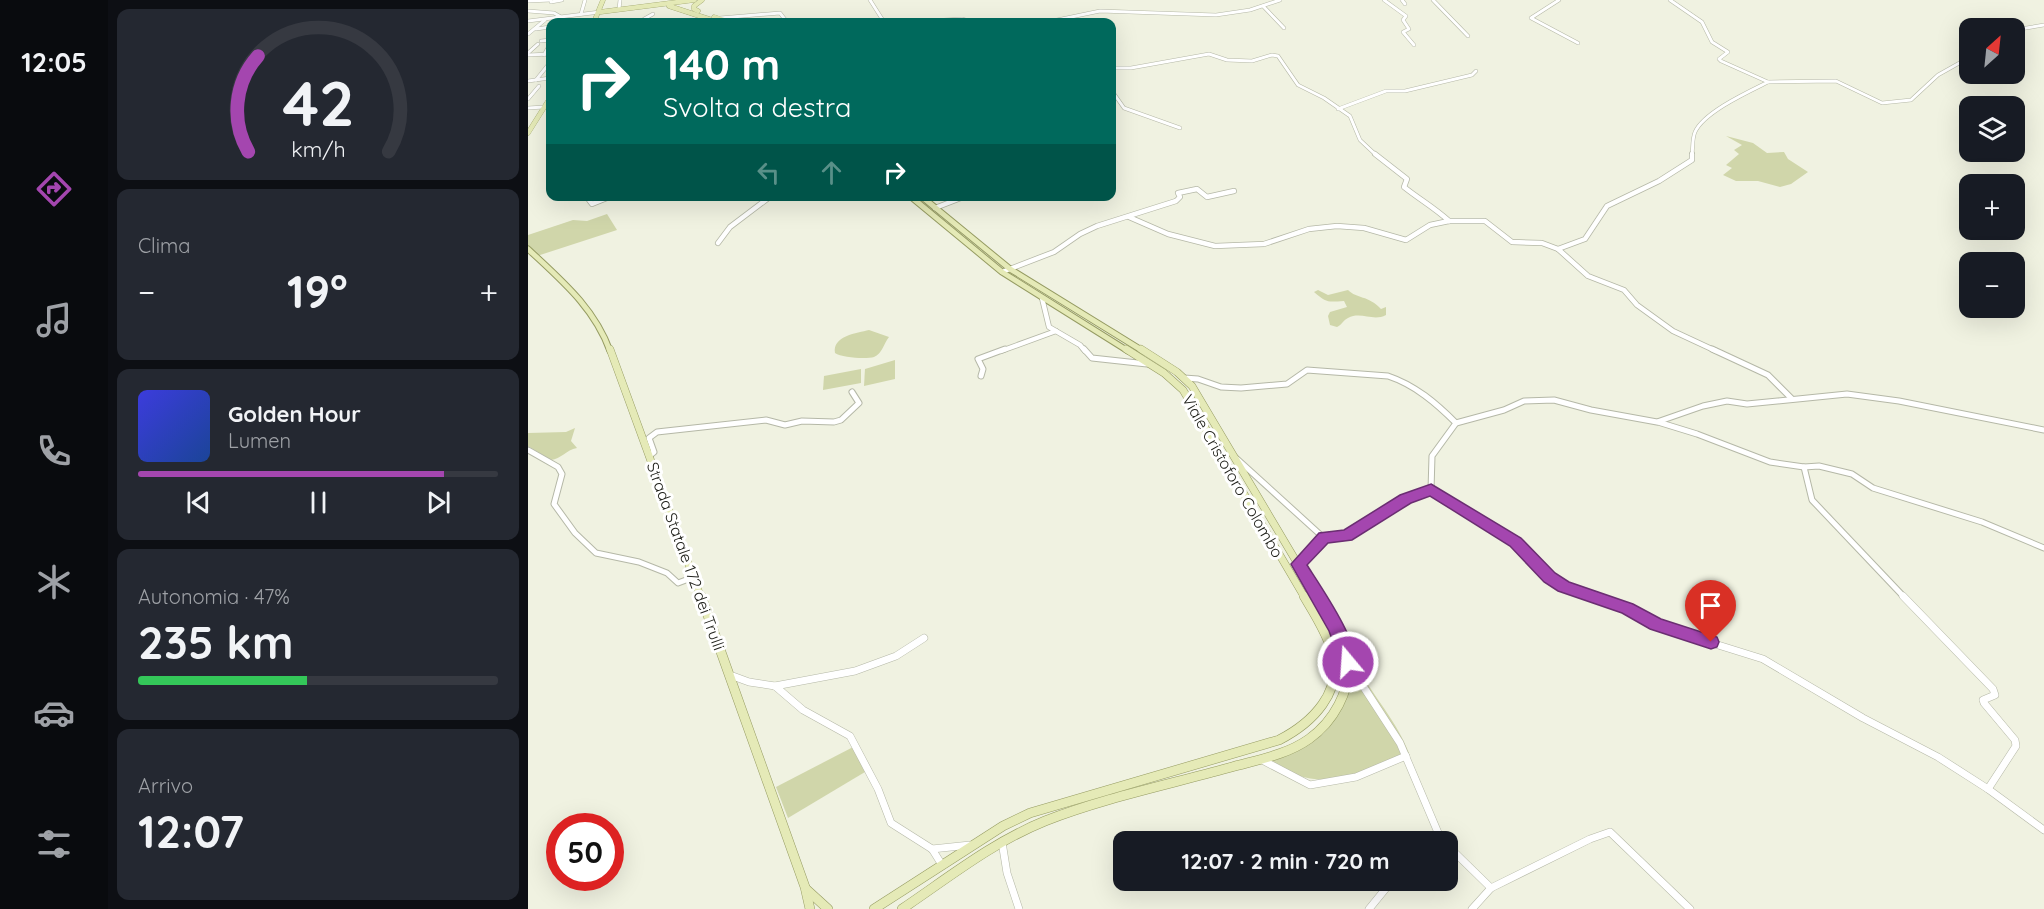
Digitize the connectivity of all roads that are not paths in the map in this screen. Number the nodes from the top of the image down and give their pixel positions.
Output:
1 (528, 0) edge
2 (562, 0) edge
3 (585, 0) edge
4 (603, 0) edge
5 (620, 0) edge
6 (685, 0) edge
7 (702, 0) edge
8 (870, 0) edge
9 (1280, 0) edge
10 (1384, 0) edge
11 (1402, 0) edge
12 (1433, 0) edge
13 (1559, 0) edge
14 (1670, 0) edge
15 (551, 1) edge
16 (678, 2) junction
17 (695, 3) edge
18 (1405, 4) dead end
19 (657, 5) junction
20 (1263, 6) junction
21 (619, 9) junction
22 (528, 10) edge
23 (688, 10) junction
24 (543, 12) junction
25 (600, 12) junction
26 (554, 13) junction
27 (581, 14) junction
28 (653, 14) dead end
29 (566, 16) joint
30 (561, 17) junction
31 (554, 18) edge
32 (596, 18) edge
33 (646, 18) edge
34 (706, 18) edge
35 (714, 18) edge
36 (746, 18) edge
37 (784, 18) edge
38 (881, 18) edge
39 (1066, 18) edge
40 (546, 19) joint
41 (528, 21) edge
42 (2044, 25) edge
43 (546, 28) edge
44 (1284, 28) dead end
45 (2025, 28) edge
46 (534, 29) junction
47 (528, 34) edge
48 (1468, 36) dead end
49 (546, 42) edge
50 (1578, 43) dead end
51 (1414, 45) dead end
52 (546, 51) edge
53 (529, 55) edge
54 (544, 55) joint
55 (1959, 61) edge
56 (1116, 68) edge
57 (544, 70) dead end
58 (1476, 71) dead end
59 (546, 79) edge
60 (536, 80) junction
61 (528, 81) edge
62 (1768, 82) junction
63 (539, 86) dead end
64 (1116, 96) edge
65 (528, 99) edge
66 (546, 105) edge
67 (544, 107) junction
68 (528, 108) edge
69 (1338, 109) junction
70 (535, 123) junction
71 (528, 124) edge
72 (1180, 128) dead end
73 (528, 133) edge
74 (1234, 191) dead end
75 (764, 201) edge
76 (916, 201) edge
77 (927, 201) edge
78 (953, 201) edge
79 (935, 208) junction
80 (1129, 217) junction
81 (1449, 221) junction
82 (718, 243) dead end
83 (528, 249) edge
84 (1558, 249) junction
85 (1011, 269) junction
86 (1002, 272) junction
87 (1042, 298) junction
88 (1056, 332) junction
89 (1148, 364) junction
90 (981, 376) dead end
91 (1184, 378) junction
92 (1175, 382) junction
93 (852, 392) dead end
94 (1792, 399) junction
95 (1657, 422) junction
96 (1456, 423) junction
97 (2044, 430) edge
98 (528, 450) edge
99 (649, 456) junction
100 (1236, 458) junction
101 (1804, 467) junction
102 (1431, 490) junction
103 (1324, 537) junction
104 (2044, 548) edge
105 (1299, 564) junction
106 (694, 577) junction
107 (924, 638) dead end
108 (1348, 662) junction
109 (730, 675) junction
110 (775, 686) junction
111 (1406, 756) junction
112 (1260, 759) junction
113 (1988, 789) junction
114 (2044, 830) edge
115 (1439, 831) edge
116 (1002, 842) junction
117 (974, 845) junction
118 (932, 849) junction
119 (1458, 856) edge
120 (942, 866) junction
121 (805, 887) junction
122 (1491, 888) junction
123 (1384, 891) edge
124 (810, 909) edge
125 (828, 909) edge
126 (874, 909) edge
127 (902, 909) edge
128 (1018, 909) edge
129 (1369, 909) edge
130 (1472, 909) edge
131 (1690, 909) edge

1 - 15 street
2 - 15 street
3 - 27 street
4 - 25 main road
5 - 21 street
6 - 16 street
7 - 17 main road
8 - 38 street
9 - 20 street
10 - 51 street
11 - 18 street
12 - 48 street
13 - 50 street
14 - 62 street
15 - 26 street
16 - 17 main road
16 - 19 main road
17 - 23 main road
17 - 35 main road
19 - 21 main road
19 - 23 main road
20 - 39 street
20 - 44 street
21 - 25 main road
22 - 24 street
23 - 34 main road
24 - 26 street
24 - 41 street
25 - 27 street
25 - 32 main road
26 - 30 street
27 - 29 street
28 - 33 street
29 - 30 street
30 - 31 street
36 - 37 street
40 - 41 street
40 - 46 street
42 - 45 street
43 - 46 street
46 - 47 street
49 - 53 street
52 - 54 street
53 - 54 street
55 - 62 street
56 - 69 street
57 - 60 street
58 - 69 street
59 - 60 street
60 - 61 street
62 - 84 street
63 - 65 street
64 - 72 street
66 - 67 main road
67 - 68 street
67 - 70 main road
69 - 81 street
70 - 71 main road
70 - 73 main road
74 - 80 street
75 - 82 street
76 - 86 main road, Viale Cristoforo Colombo
77 - 79 main road, Viale Cristoforo Colombo
78 - 79 street
79 - 85 main road, Viale Cristoforo Colombo
80 - 81 street
80 - 85 street
81 - 84 street
83 - 99 main road, Strada Statale 172 dei Trulli
84 - 94 street
85 - 86 street
85 - 91 main road, Viale Cristoforo Colombo
86 - 87 main road, Viale Cristoforo Colombo
87 - 88 street
87 - 89 main road, Viale Cristoforo Colombo
88 - 89 street
88 - 90 street
89 - 92 main road, Viale Cristoforo Colombo
91 - 92 main road
91 - 96 street
91 - 100 main road, Viale Cristoforo Colombo
92 - 117 main road, Viale Cristoforo Colombo
93 - 99 street
94 - 95 street
94 - 97 street
95 - 96 street
95 - 101 street
96 - 102 street
98 - 106 street
99 - 106 main road, Strada Statale 172 dei Trulli
100 - 103 street
100 - 105 main road, Viale Cristoforo Colombo
101 - 104 street
101 - 113 street
102 - 103 street
102 - 113 street
103 - 105 street
105 - 108 main road, Viale Cristoforo Colombo
106 - 109 main road, Strada Statale 172 dei Trulli
107 - 110 street
108 - 111 street
108 - 112 main road, Viale Cristoforo Colombo
109 - 110 street
109 - 121 main road, Strada Statale 172 dei Trulli
110 - 118 street
111 - 112 street
111 - 115 street
112 - 116 main road, Viale Cristoforo Colombo
113 - 114 street
116 - 127 main road, Viale Cristoforo Colombo
116 - 128 street
117 - 118 street
117 - 120 main road, Viale Cristoforo Colombo
118 - 120 street
119 - 122 street
120 - 126 main road, Viale Cristoforo Colombo
121 - 124 main road, Strada Statale 172 dei Trulli
121 - 125 main road, Strada Statale 172 dei Trulli
122 - 130 street
122 - 131 street
123 - 129 street

